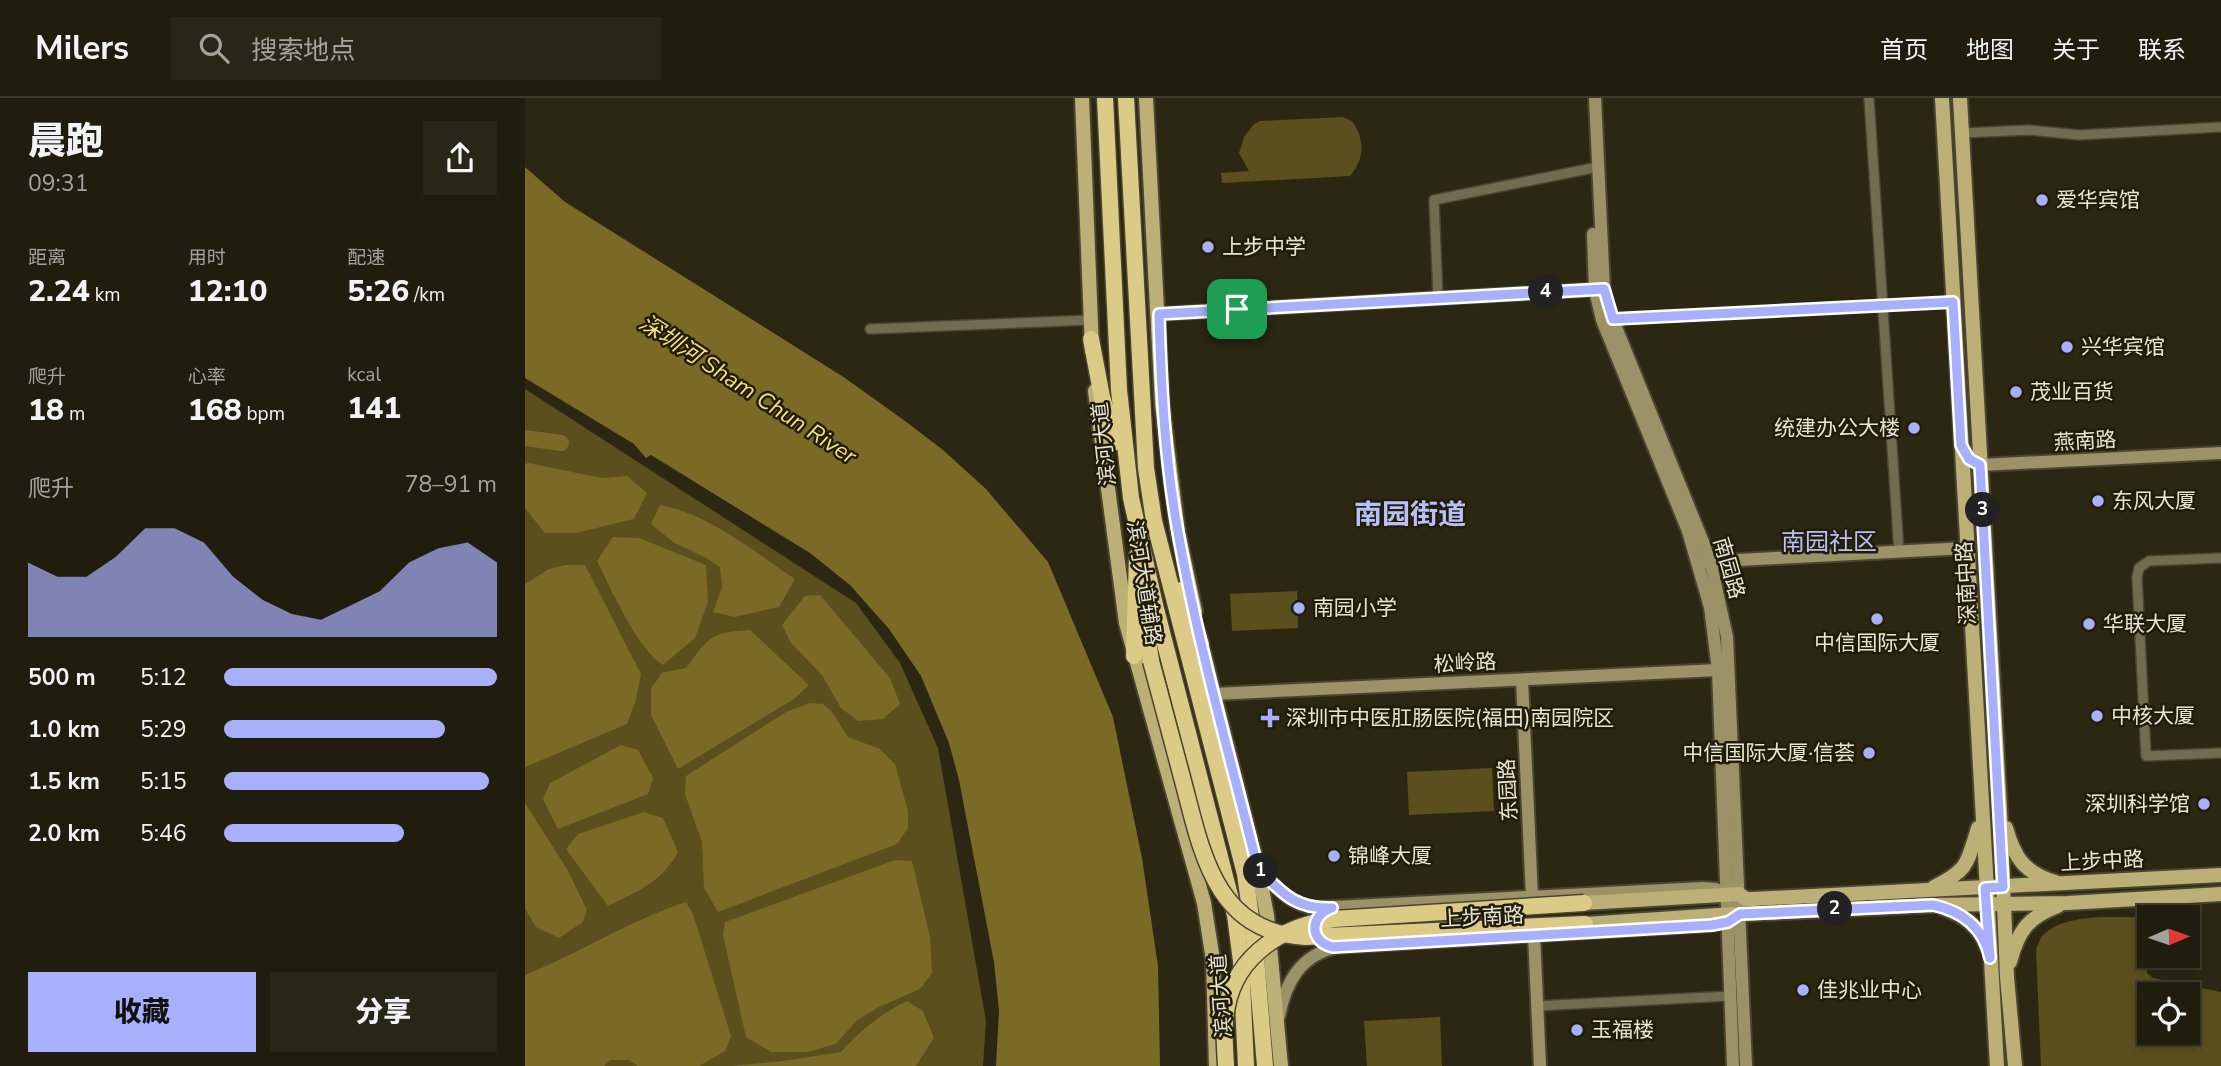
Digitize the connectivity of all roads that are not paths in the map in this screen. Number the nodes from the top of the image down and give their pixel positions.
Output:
1 (1081, 98) edge
2 (1105, 98) edge
3 (1126, 98) edge
4 (1146, 98) edge
5 (1587, 98) edge
6 (1595, 98) edge
7 (1869, 98) edge
8 (1942, 98) edge
9 (1960, 98) edge
10 (2221, 127) edge
11 (1962, 133) junction
12 (1594, 168) junction
13 (1599, 289) junction
14 (1438, 298) junction
15 (1953, 302) junction
16 (1883, 306) junction
17 (1159, 314) junction
18 (1613, 319) junction
19 (1090, 320) junction
20 (870, 329) dead end
21 (1091, 339) junction
22 (1978, 431) junction
23 (1961, 445) junction
24 (2221, 446) edge
25 (2221, 453) edge
26 (1980, 465) junction
27 (1131, 498) junction
28 (1154, 521) junction
29 (1136, 522) junction
30 (1966, 548) junction
31 (1899, 552) junction
32 (2221, 558) edge
33 (1704, 562) junction
34 (1137, 577) junction
35 (1201, 644) junction
36 (1134, 656) junction
37 (1718, 670) junction
38 (1522, 680) junction
39 (1214, 694) junction
40 (2221, 753) edge
41 (2000, 809) junction
42 (1982, 817) junction
43 (1258, 869) junction
44 (2221, 875) edge
45 (2063, 885) junction
46 (2003, 887) junction
47 (1985, 888) junction
48 (1928, 890) junction
49 (1733, 894) junction
50 (2221, 894) edge
51 (1532, 897) junction
52 (1584, 903) joint
53 (2068, 903) junction
54 (1986, 904) junction
55 (2004, 904) junction
56 (1933, 905) junction
57 (1332, 908) junction
58 (1732, 917) junction
59 (1585, 923) joint
60 (1534, 935) junction
61 (1337, 947) junction
62 (1990, 958) junction
63 (2007, 977) junction
64 (1730, 996) junction
65 (1537, 1006) junction
66 (1278, 1032) junction
67 (1216, 1066) edge
68 (1226, 1066) edge
69 (1246, 1066) edge
70 (1265, 1066) edge
71 (1281, 1066) edge
72 (1540, 1066) edge
73 (1733, 1066) edge
74 (1746, 1066) edge
75 (1997, 1066) edge
76 (2015, 1066) edge

1 - 19 main road, 滨河大道辅路
2 - 27 highway, 滨河大道
3 - 28 highway, 滨河大道
4 - 17 main road, 滨河大道辅路
5 - 12 main road, 南园路
6 - 12 main road, 南园路
7 - 16 street
8 - 15 main road, 深南中路
9 - 11 main road, 深南中路
10 - 11 street
11 - 22 main road, 深南中路
12 - 13 main road, 南园路
12 - 14 street
13 - 14 main road
13 - 18 main road, 南园路
13 - 33 main road, 南园路
14 - 17 main road
15 - 16 street
15 - 23 main road, 深南中路
16 - 18 street
16 - 31 street
17 - 35 main road, 滨河大道辅路
18 - 33 main road, 南园路
19 - 20 street
19 - 21 main road, 滨河大道辅路
21 - 27 highway
21 - 36 main road, 滨河大道辅路
22 - 24 main road, 燕南路
22 - 26 main road, 深南中路
23 - 26 main road
23 - 30 main road, 深南中路
25 - 26 main road, 燕南路
26 - 41 main road, 深南中路
27 - 29 highway, 滨河大道
28 - 35 highway
28 - 70 highway, 滨河大道
29 - 34 highway
29 - 69 highway, 滨河大道
30 - 31 main road
30 - 42 main road, 深南中路
31 - 33 main road
32 - 40 street
33 - 37 main road, 南园路
33 - 49 main road, 南园路
34 - 36 highway
34 - 59 highway, bridge
35 - 39 main road, 滨河大道辅路
36 - 67 main road, 滨河大道辅路
37 - 38 main road, 松岭路
37 - 49 main road, 南园路
38 - 39 main road, 松岭路
38 - 51 main road, 东园路
39 - 43 main road, 滨河大道辅路
41 - 45 main road
41 - 46 main road, 深南中路
42 - 47 main road, 深南中路
42 - 48 main road
43 - 57 main road, 上步南路
43 - 66 main road, 滨河大道辅路
44 - 45 main road, 上步中路
45 - 46 main road, 上步中路
46 - 47 main road, 上步中路
46 - 55 main road, 深南中路
47 - 48 main road, 上步南路
47 - 54 main road, 深南中路
48 - 49 main road, 上步南路
49 - 51 main road, 上步南路
49 - 52 main road, 上步南路
49 - 58 main road, 南园路
50 - 53 main road, 上步中路
51 - 57 main road, 上步南路
52 - 68 highway, bridge
53 - 55 main road, 上步中路
53 - 63 main road
54 - 55 main road, 上步中路
54 - 56 main road, 上步南路
54 - 62 main road, 深南中路
55 - 63 main road, 深南中路
56 - 58 main road, 上步南路
56 - 62 main road
57 - 61 main road
58 - 59 main road, 上步南路
58 - 60 main road, 上步南路
58 - 64 main road, 南园路
58 - 74 main road, 南园路
60 - 61 main road, 上步南路
60 - 65 main road
61 - 66 main road, 上步南路
62 - 75 main road, 深南中路
63 - 76 main road, 深南中路
64 - 65 street
64 - 73 main road, 南园路
65 - 72 main road
66 - 71 main road, 滨河大道辅路

